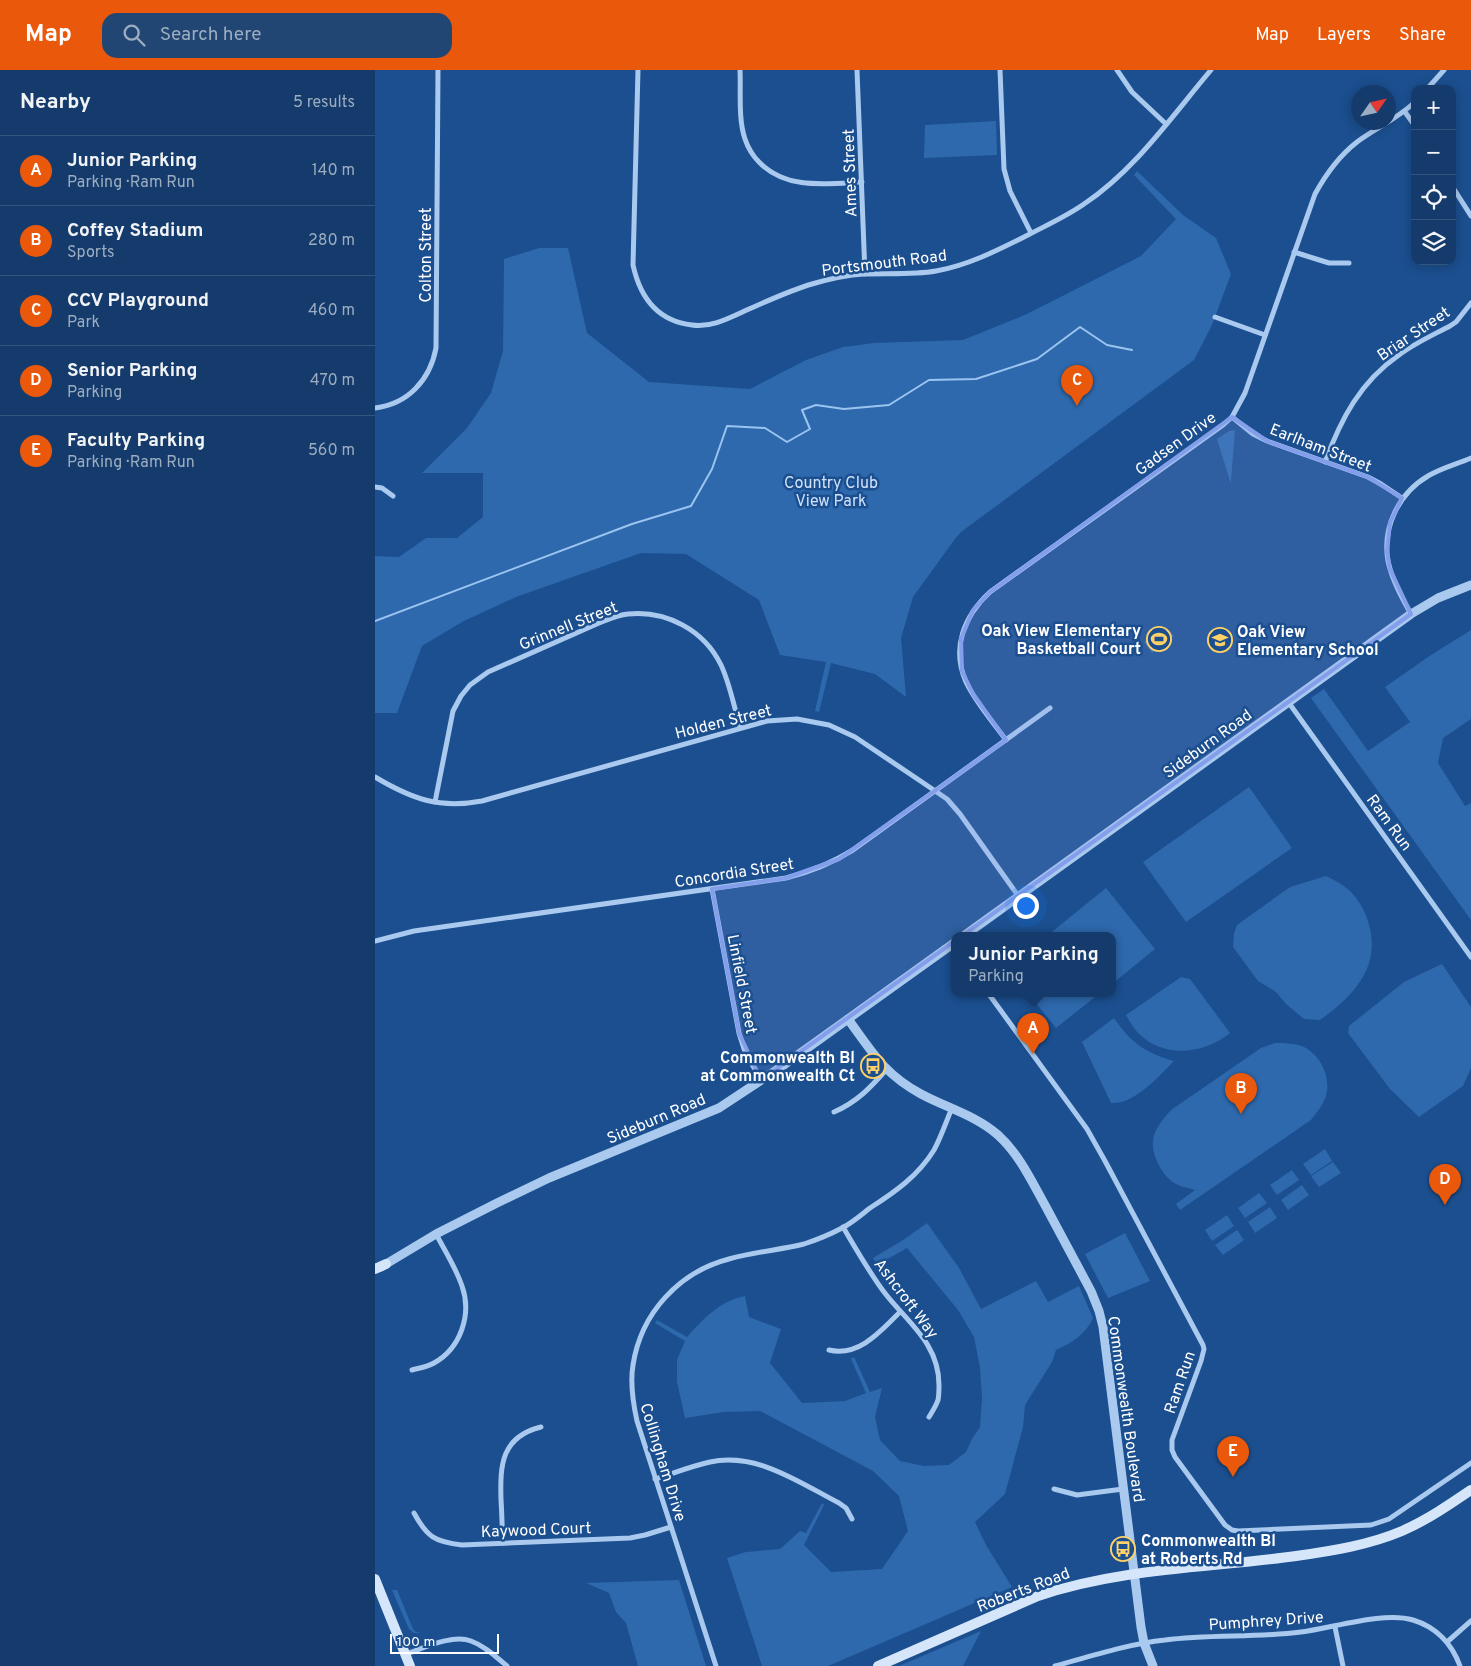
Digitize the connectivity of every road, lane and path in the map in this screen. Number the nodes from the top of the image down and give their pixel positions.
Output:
1 (438, 70) edge
2 (638, 70) edge
3 (740, 70) edge
4 (857, 70) edge
5 (1000, 70) edge
6 (1117, 70) edge
7 (1211, 70) edge
8 (1444, 70) edge
9 (1431, 85) edge
10 (1411, 106) edge
11 (1405, 112) junction
12 (1411, 120) edge
13 (1166, 124) junction
14 (862, 182) junction
15 (1456, 192) edge
16 (1471, 216) edge
17 (1031, 233) junction
18 (1294, 252) junction
19 (1349, 263) dead end
20 (865, 274) junction
21 (1471, 303) edge
22 (1215, 318) dead end
23 (1265, 335) junction
24 (375, 408) edge
25 (1231, 417) junction
26 (1471, 458) edge
27 (1325, 462) junction
28 (375, 486) edge
29 (393, 496) dead end
30 (1402, 498) junction
31 (1471, 585) edge
32 (1411, 614) junction
33 (1289, 703) junction
34 (1051, 708) dead end
35 (740, 728) junction
36 (1006, 740) junction
37 (375, 777) edge
38 (934, 791) junction
39 (435, 802) junction
40 (712, 889) junction
41 (1019, 897) junction
42 (969, 932) edge
43 (375, 942) edge
44 (951, 946) edge
45 (1471, 957) edge
46 (992, 997) edge
47 (848, 1019) junction
48 (887, 1070) junction
49 (761, 1080) junction
50 (952, 1108) junction
51 (834, 1112) dead end
52 (843, 1227) junction
53 (436, 1234) junction
54 (386, 1264) joint
55 (375, 1270) edge
56 (900, 1312) junction
57 (829, 1350) dead end
58 (412, 1370) dead end
59 (929, 1417) dead end
60 (541, 1427) dead end
61 (1471, 1462) edge
62 (655, 1479) junction
63 (1054, 1489) dead end
64 (1123, 1489) junction
65 (1471, 1490) edge
66 (414, 1513) dead end
67 (852, 1519) dead end
68 (671, 1527) junction
69 (503, 1543) junction
70 (1134, 1573) junction
71 (375, 1579) edge
72 (1471, 1621) edge
73 (1335, 1627) junction
74 (1447, 1642) junction
75 (1144, 1643) junction
76 (406, 1654) junction
77 (410, 1666) edge
78 (507, 1666) edge
79 (716, 1666) edge
80 (878, 1666) edge
81 (1055, 1666) edge
82 (1153, 1666) edge
83 (1343, 1666) edge
84 (1459, 1666) edge

1 - 24 street, Colton Street
2 - 20 street, Portsmouth Road
3 - 14 street
4 - 14 street, Ames Street
5 - 17 street
6 - 13 street
7 - 13 street, Portsmouth Road
8 - 9 street
10 - 11 street, Gadsen Drive
11 - 12 street
11 - 18 street, Gadsen Drive
13 - 17 street, Portsmouth Road
14 - 20 street, Ames Street
15 - 16 street
17 - 20 street, Portsmouth Road
18 - 19 street
18 - 23 street, Gadsen Drive
21 - 27 street, Briar Street
22 - 23 street
23 - 25 street, Gadsen Drive
25 - 27 street, Earlham Street
25 - 36 street, Gadsen Drive
26 - 30 street
27 - 30 street, Earlham Street
28 - 29 street
30 - 32 street
31 - 32 street, Sideburn Road
32 - 33 street, Sideburn Road
33 - 41 street, Sideburn Road
33 - 45 street, Ram Run
34 - 36 street, Concordia Street
35 - 38 street, Holden Street
35 - 39 street, Holden Street
35 - 39 street, Grinnell Street
36 - 38 street, Concordia Street
37 - 39 street, Holden Street
38 - 40 street, Concordia Street
38 - 41 street, Holden Street
40 - 43 street, Concordia Street
40 - 49 street, Linfield Street
41 - 42 street, Sideburn Road
44 - 47 street, Sideburn Road
46 - 61 street, Ram Run
47 - 48 street, Commonwealth Boulevard
47 - 49 street, Sideburn Road
48 - 50 street, Commonwealth Boulevard
48 - 51 street
49 - 53 street, Sideburn Road
50 - 52 street, Collingham Drive
50 - 64 street, Commonwealth Boulevard
52 - 56 street, Ashcroft Way
52 - 62 street, Collingham Drive
53 - 54 street, Sideburn Road
53 - 58 street
54 - 55 main road
56 - 57 street
56 - 59 street, Ashcroft Way
60 - 69 street
62 - 67 street
62 - 68 street, Collingham Drive
63 - 64 street
64 - 70 street, Commonwealth Boulevard
65 - 70 main road, Roberts Road
66 - 69 street, Kaywood Court
68 - 69 street, Kaywood Court
68 - 79 street, Collingham Drive
70 - 75 street, Commonwealth Boulevard
70 - 80 main road, Roberts Road
71 - 76 main road
72 - 74 street
73 - 74 street, Pumphrey Drive
73 - 75 street, Pumphrey Drive
73 - 83 street
74 - 84 street, Pumphrey Drive
75 - 81 street, Pumphrey Drive
75 - 82 street, Commonwealth Boulevard
76 - 77 main road
76 - 78 street

